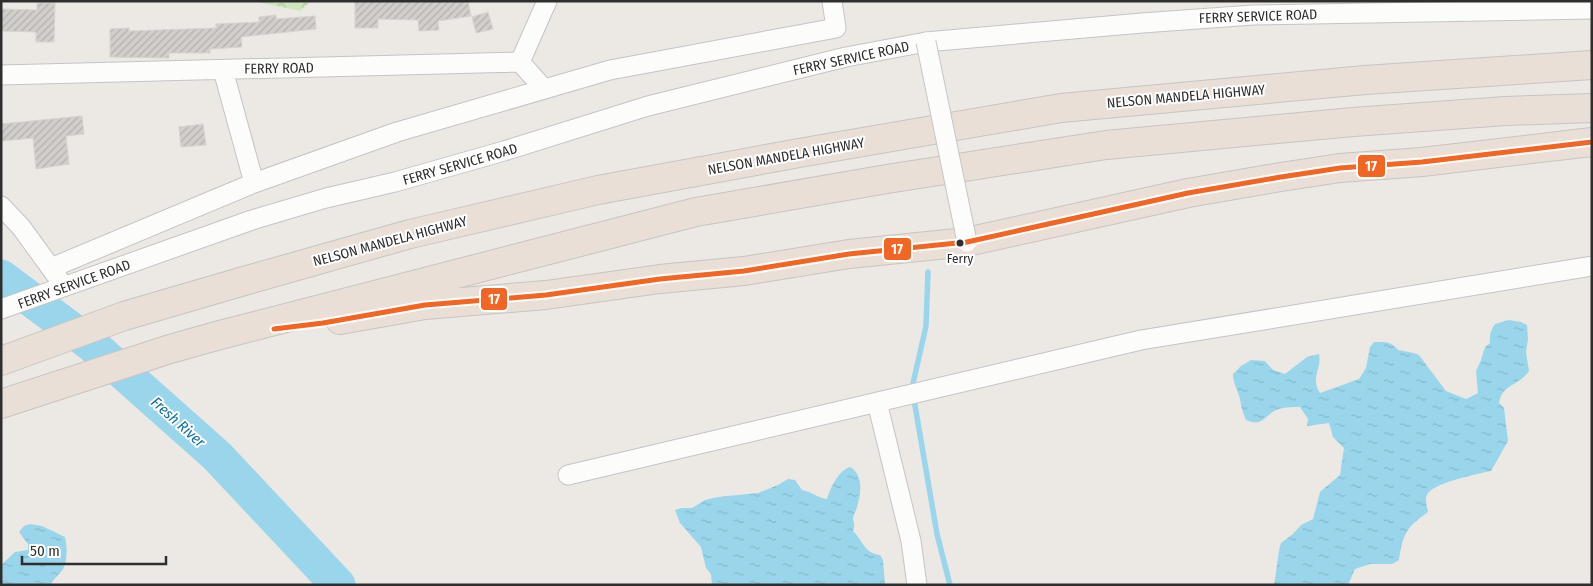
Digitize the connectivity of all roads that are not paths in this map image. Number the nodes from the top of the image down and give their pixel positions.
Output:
1 (547, 1) edge
2 (832, 1) edge
3 (1592, 9) edge
4 (926, 42) junction
5 (520, 62) junction
6 (1592, 65) edge
7 (223, 70) junction
8 (1, 75) edge
9 (544, 89) junction
10 (1592, 108) edge
11 (1592, 142) edge
12 (254, 183) junction
13 (1, 206) edge
14 (967, 242) junction
15 (1592, 266) edge
16 (51, 268) junction
17 (64, 288) junction
18 (1, 309) edge
19 (220, 335) junction
20 (1, 361) edge
21 (877, 402) junction
22 (4, 403) edge
23 (568, 475) dead end
24 (917, 585) edge

1 - 5 street
2 - 9 street
3 - 4 street, FERRY SERVICE ROAD
4 - 14 street, FERRY SERVICE ROAD, bridge
4 - 17 street, FERRY SERVICE ROAD
5 - 7 street, FERRY ROAD
5 - 9 street
6 - 20 highway, NELSON MANDELA HIGHWAY
7 - 8 street, FERRY ROAD
7 - 12 street
9 - 12 street
10 - 19 highway
11 - 14 highway
12 - 16 street
13 - 16 street
14 - 19 highway
15 - 21 street
16 - 17 street
17 - 18 street, FERRY SERVICE ROAD
19 - 22 highway
21 - 23 street
21 - 24 street

